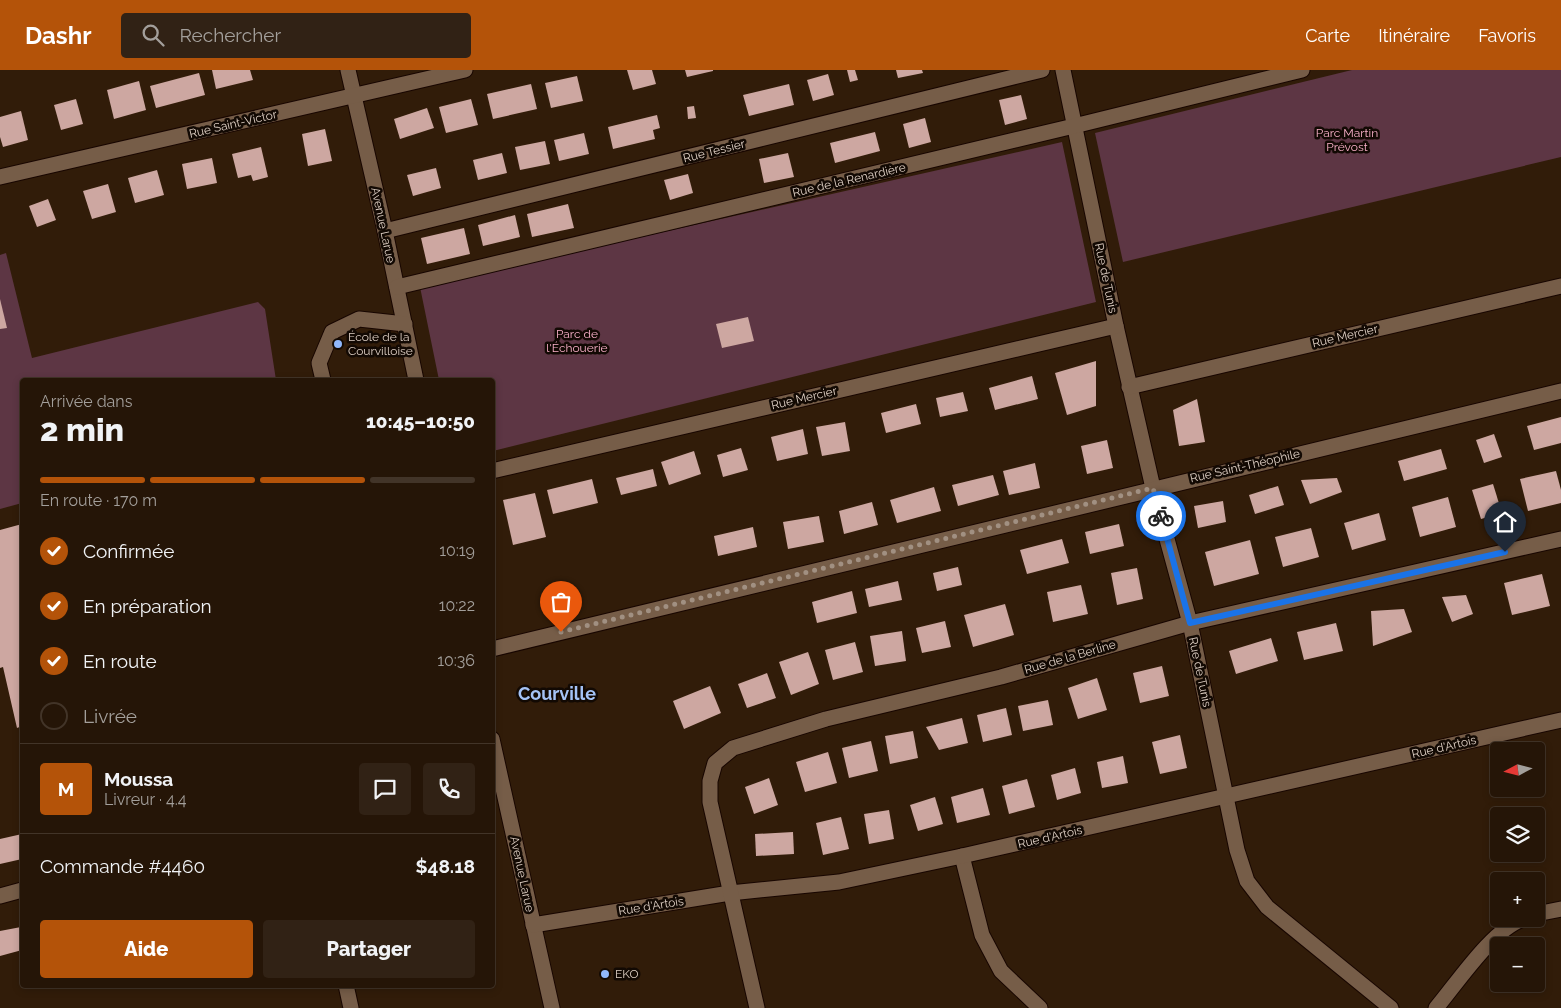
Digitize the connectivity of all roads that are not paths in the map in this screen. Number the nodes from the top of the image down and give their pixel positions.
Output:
1 (348, 70) edge
2 (465, 70) edge
3 (1042, 70) edge
4 (1063, 70) edge
5 (1302, 70) edge
6 (354, 96) junction
7 (1074, 126) junction
8 (0, 177) edge
9 (386, 231) junction
10 (1561, 286) edge
11 (397, 287) junction
12 (404, 324) junction
13 (1116, 326) junction
14 (323, 378) edge
15 (416, 378) edge
16 (1129, 387) junction
17 (1561, 391) edge
18 (495, 470) edge
19 (1153, 488) junction
20 (1561, 539) edge
21 (1190, 623) junction
22 (495, 648) edge
23 (1561, 720) edge
24 (495, 754) edge
25 (1227, 797) junction
26 (962, 856) junction
27 (20, 891) edge
28 (730, 893) junction
29 (0, 896) edge
30 (1561, 909) edge
31 (1545, 912) edge
32 (533, 925) junction
33 (1508, 927) edge
34 (347, 988) edge
35 (351, 1008) edge
36 (552, 1008) edge
37 (757, 1008) edge
38 (1040, 1008) edge
39 (1391, 1008) edge
40 (1436, 1008) edge

1 - 6 street, Avenue Larue
2 - 6 street, Rue Saint-Victor
3 - 9 street, Rue Tessier
4 - 7 street, Rue de Tunis
5 - 7 street, Rue de la Renardière
6 - 8 street, Rue Saint-Victor
6 - 9 street, Avenue Larue
7 - 11 street, Rue de la Renardière
7 - 13 street, Rue de Tunis
9 - 11 street, Avenue Larue
10 - 16 street, Rue Mercier
11 - 12 street, Avenue Larue
12 - 14 street
12 - 15 street, Avenue Larue
13 - 16 street, Rue de Tunis
13 - 18 street, Rue Mercier
16 - 19 street, Rue de Tunis
17 - 19 street, Rue Saint-Théophile
19 - 21 street, Rue de Tunis
19 - 22 street, Rue Saint-Théophile
20 - 21 street, Rue de la Berline
21 - 25 street, Rue de Tunis
21 - 28 street, Rue de la Berline
23 - 25 street, Rue d'Artois
24 - 32 street, Avenue Larue
25 - 26 street, Rue d'Artois
25 - 39 street, Rue de Tunis
26 - 28 street, Rue d'Artois
26 - 38 street
27 - 29 street
28 - 32 street, Rue d'Artois
28 - 37 street, Rue de la Berline
30 - 31 street
32 - 36 street, Avenue Larue
33 - 40 street
34 - 35 street

